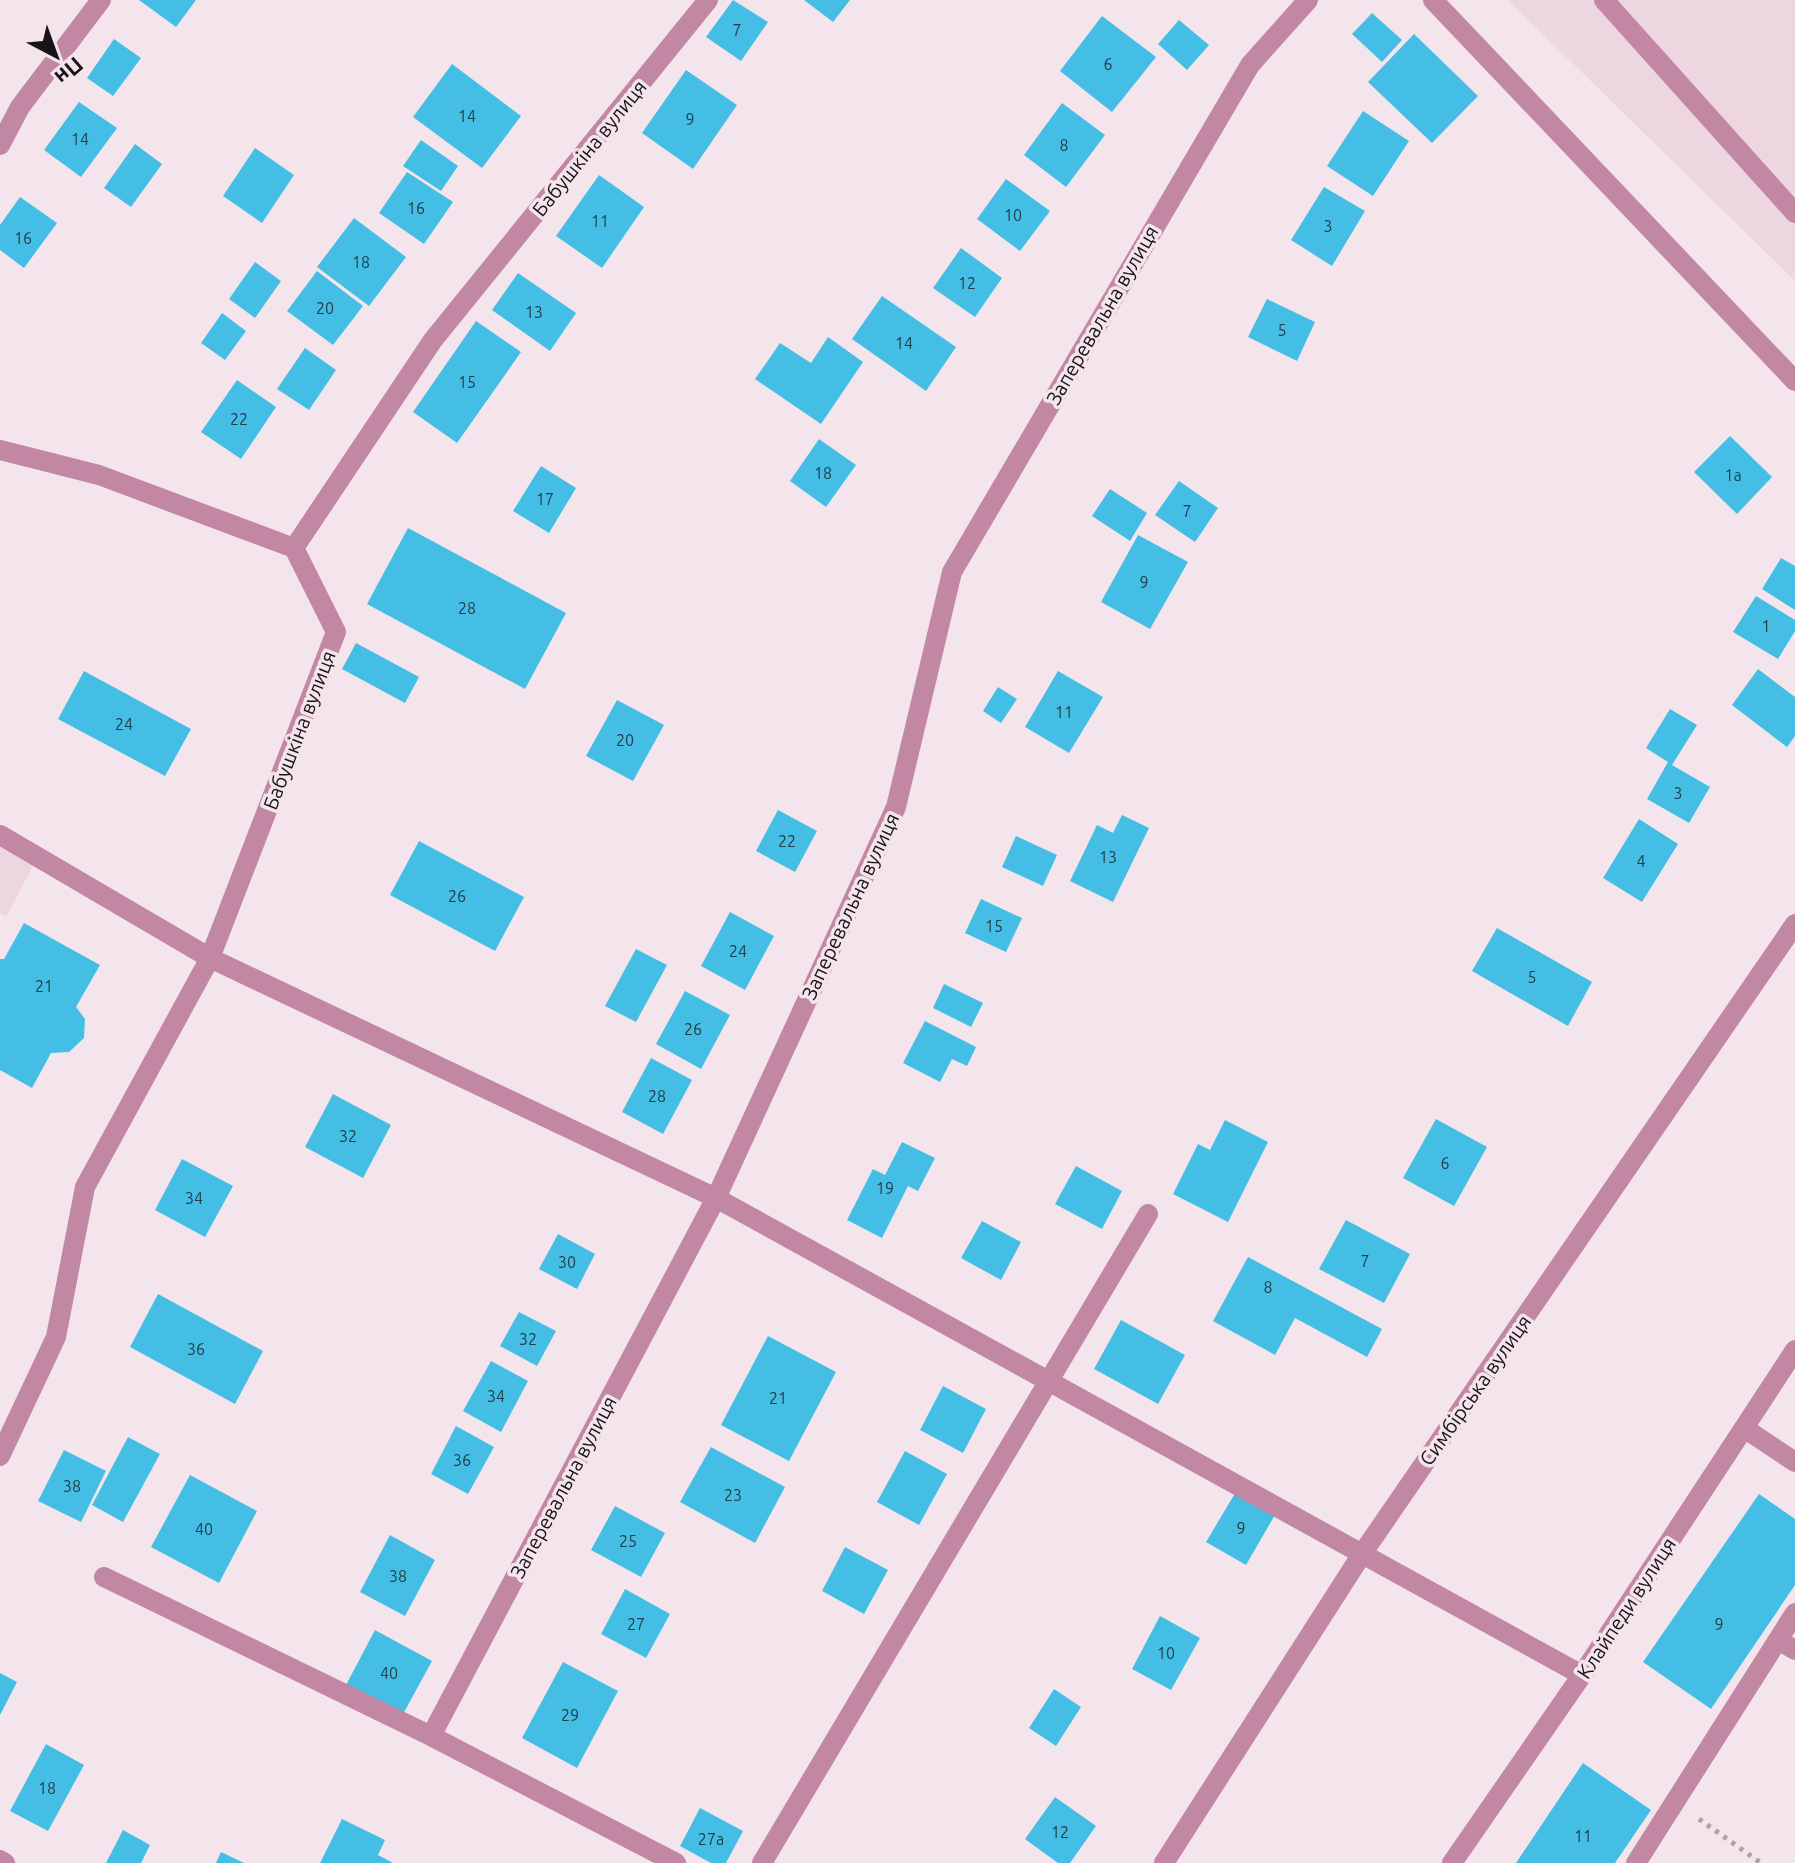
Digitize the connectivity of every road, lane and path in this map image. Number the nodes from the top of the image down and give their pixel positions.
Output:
1 (101, 0) edge
2 (708, 0) edge
3 (1308, 0) edge
4 (1433, 0) edge
5 (1604, 0) edge
6 (0, 145) edge
7 (1795, 213) edge
8 (1795, 381) edge
9 (0, 450) edge
10 (294, 548) junction
11 (0, 835) edge
12 (1795, 924) edge
13 (210, 958) junction
14 (716, 1198) junction
15 (1148, 1214) dead end
16 (1795, 1350) edge
17 (1050, 1382) junction
18 (1744, 1428) junction
19 (0, 1456) edge
20 (1795, 1462) edge
21 (1362, 1554) junction
22 (104, 1577) dead end
23 (1795, 1613) edge
24 (1786, 1645) edge
25 (1582, 1675) junction
26 (431, 1736) junction
27 (1675, 1802) junction
28 (676, 1863) edge
29 (762, 1863) edge
30 (1164, 1863) edge
31 (1452, 1863) edge
32 (1636, 1863) edge
33 (1761, 1863) edge

1 - 6 street
2 - 10 street, Бабушкіна вулиця
3 - 14 street, Заперевальна вулиця
4 - 8 street
5 - 7 street
9 - 10 street
10 - 13 street, Бабушкіна вулиця
11 - 13 street
12 - 21 street, Симбірська вулиця
13 - 14 street
13 - 19 street, Бабушкіна вулиця
14 - 17 street
14 - 26 street, Заперевальна вулиця
15 - 17 street
16 - 18 street, Клайпеди вулиця
17 - 21 street
17 - 29 street
18 - 20 street
18 - 25 street, Клайпеди вулиця
21 - 25 street
21 - 30 street, Симбірська вулиця
22 - 26 street
23 - 24 street
24 - 27 street
25 - 31 street, Клайпеди вулиця
26 - 28 street
27 - 32 street
27 - 33 path

